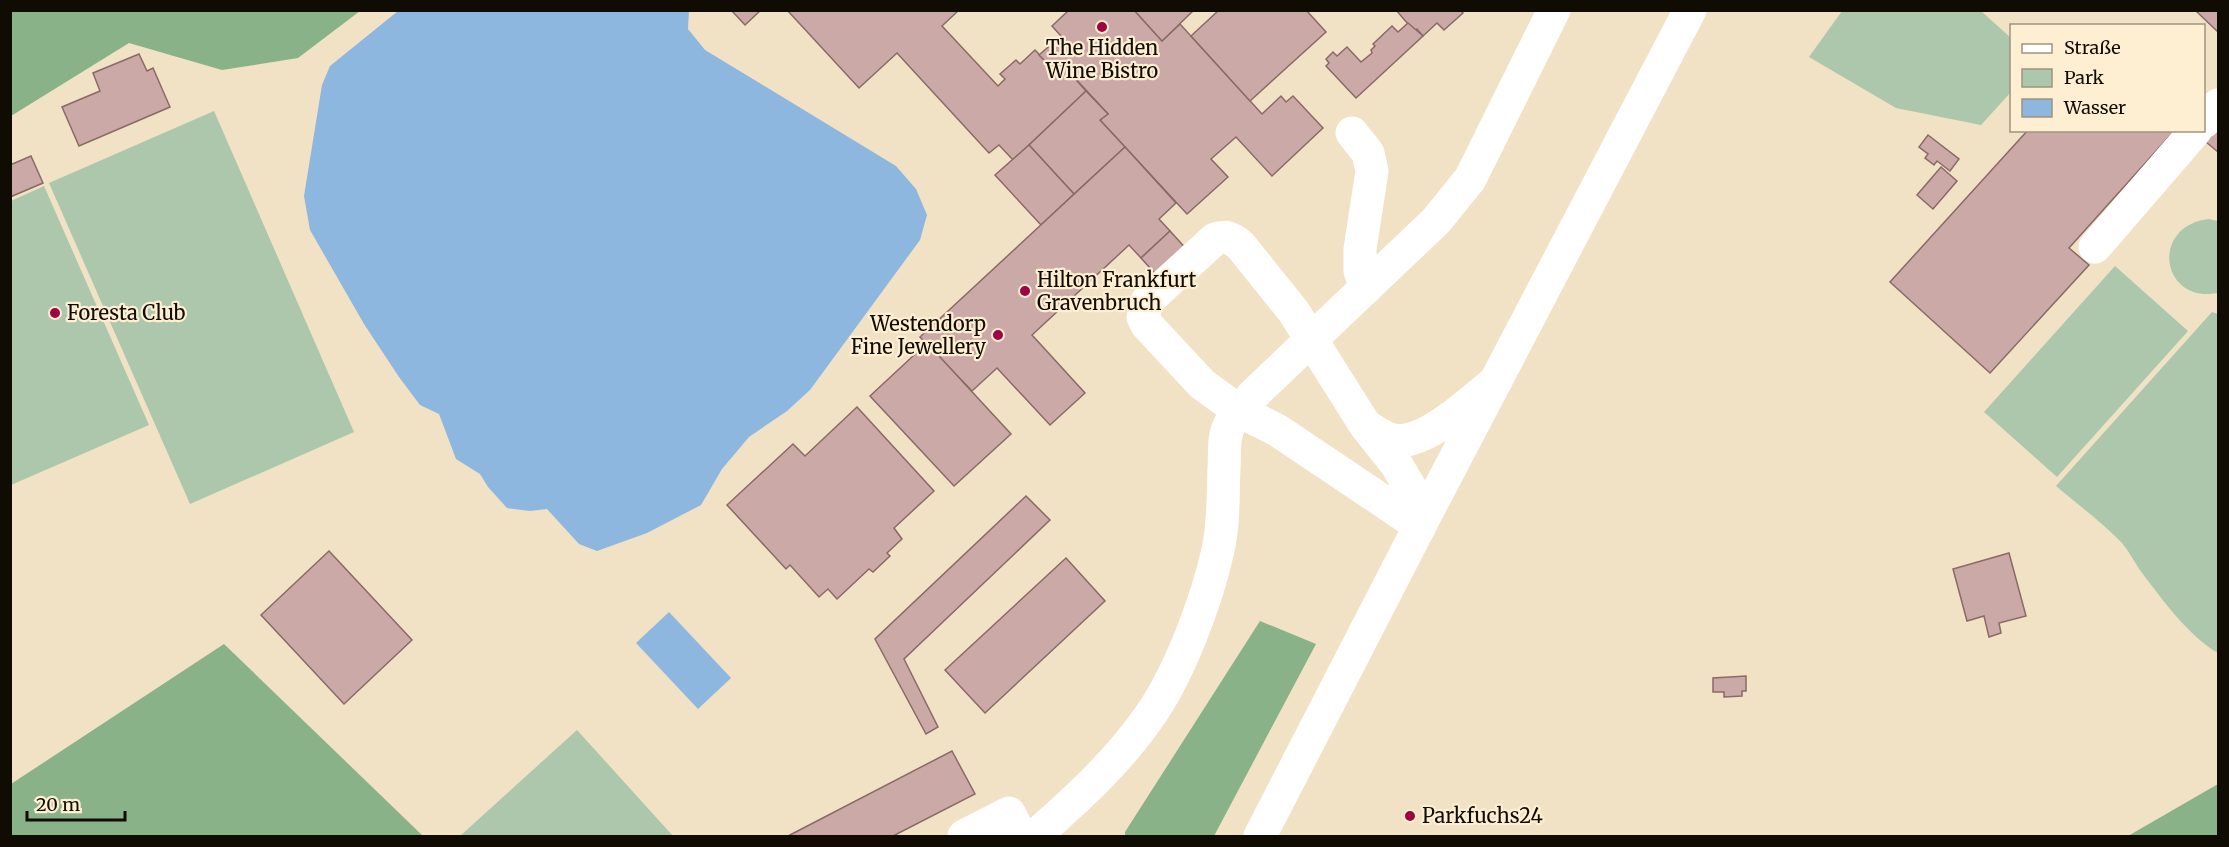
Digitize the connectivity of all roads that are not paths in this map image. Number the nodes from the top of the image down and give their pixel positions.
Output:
1 (1554, 10) edge
2 (1690, 10) edge
3 (2218, 105) edge
4 (2205, 121) edge
5 (2194, 132) edge
6 (1352, 133) dead end
7 (2095, 247) dead end
8 (1366, 288) junction
9 (1311, 340) junction
10 (1496, 381) junction
11 (1239, 411) junction
12 (1365, 425) junction
13 (1423, 520) junction
14 (964, 837) edge
15 (1021, 837) edge
16 (1035, 837) edge
17 (1260, 837) edge

1 - 8 main road
2 - 10 main road
3 - 4 main road
5 - 7 main road
6 - 8 main road
8 - 9 main road
9 - 11 main road
9 - 11 main road
9 - 12 main road
10 - 12 main road
10 - 13 main road
11 - 13 main road
11 - 16 main road
12 - 13 main road
13 - 17 main road
14 - 15 main road

